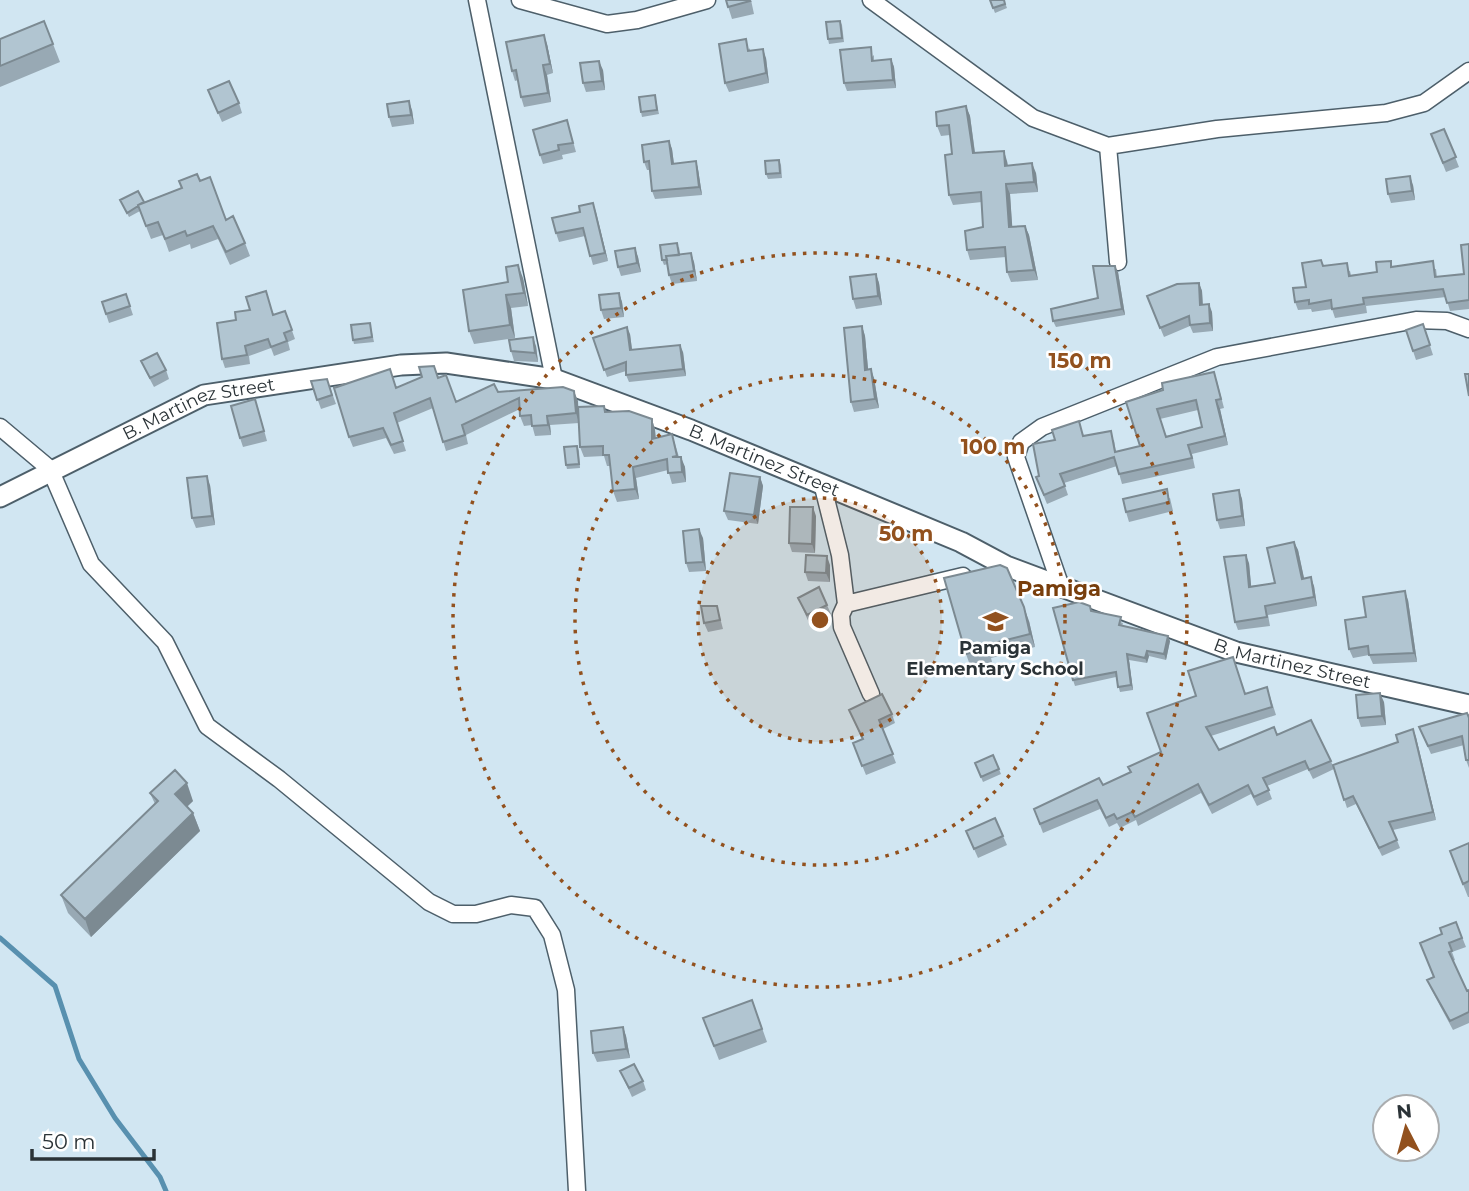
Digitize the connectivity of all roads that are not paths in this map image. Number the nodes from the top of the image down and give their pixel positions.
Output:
1 (477, 0) edge
2 (520, 0) edge
3 (707, 0) edge
4 (871, 0) edge
5 (1469, 71) edge
6 (1108, 146) junction
7 (1118, 262) dead end
8 (1469, 318) edge
9 (1447, 321) junction
10 (1469, 329) edge
11 (554, 379) junction
12 (0, 427) edge
13 (50, 470) junction
14 (823, 487) junction
15 (0, 497) edge
16 (1006, 566) junction
17 (1061, 587) junction
18 (846, 604) junction
19 (871, 694) dead end
20 (1469, 705) edge
21 (577, 1191) edge

1 - 11 street
2 - 3 street
4 - 6 street
5 - 6 street
6 - 7 street
8 - 9 street
9 - 10 street
9 - 17 street
11 - 13 street, B. Martinez Street
11 - 14 street, B. Martinez Street
12 - 13 street
13 - 15 street, B. Martinez Street
13 - 21 street
14 - 16 street, B. Martinez Street
14 - 18 street
16 - 17 street, B. Martinez Street
16 - 18 street
17 - 20 street, B. Martinez Street
18 - 19 street

